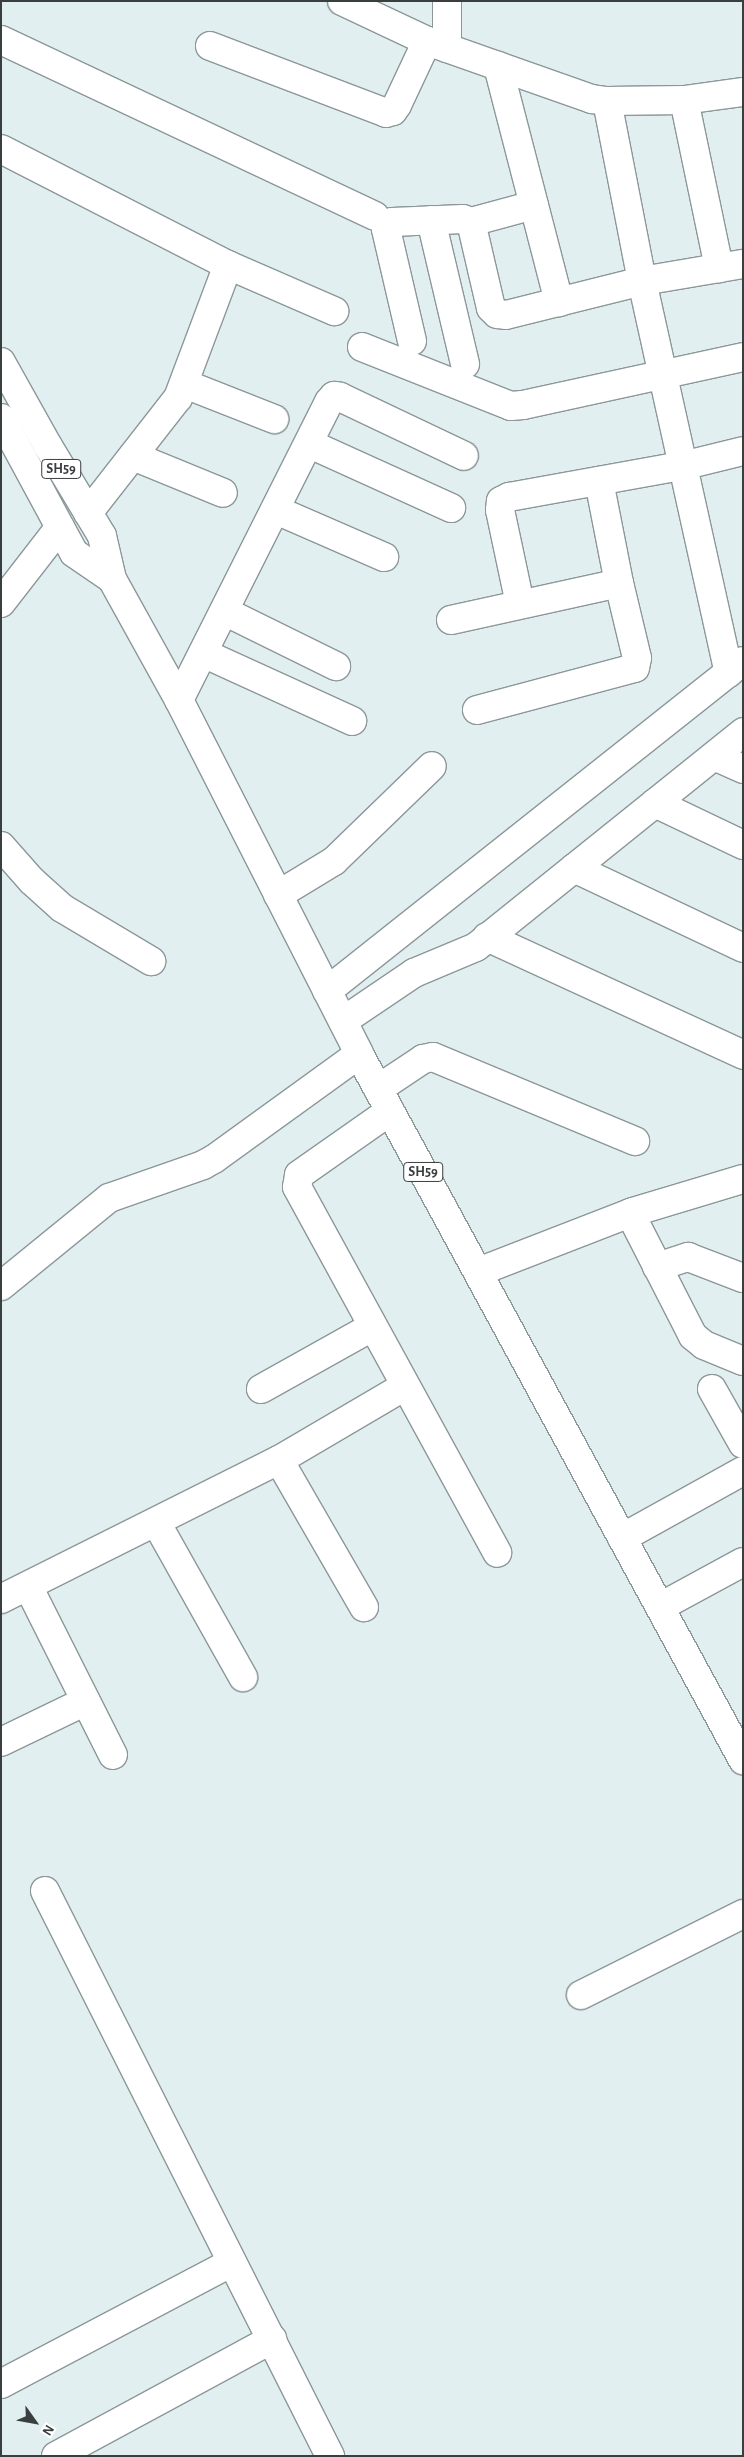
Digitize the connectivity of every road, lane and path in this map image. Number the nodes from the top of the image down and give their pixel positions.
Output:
1 (342, 1) edge
2 (448, 1) edge
3 (384, 12) edge
4 (1, 40) edge
5 (437, 44) junction
6 (210, 46) dead end
7 (498, 66) junction
8 (743, 92) edge
9 (684, 100) junction
10 (607, 101) junction
11 (1, 149) edge
12 (534, 205) junction
13 (375, 216) dead end
14 (431, 220) junction
15 (471, 222) junction
16 (228, 265) junction
17 (731, 266) edge
18 (642, 281) junction
19 (560, 302) junction
20 (334, 311) dead end
21 (412, 341) dead end
22 (362, 347) dead end
23 (743, 357) edge
24 (1, 362) edge
25 (465, 364) dead end
26 (664, 373) junction
27 (185, 384) junction
28 (1, 418) edge
29 (274, 419) dead end
30 (310, 444) junction
31 (743, 451) edge
32 (133, 456) junction
33 (464, 456) dead end
34 (682, 466) junction
35 (599, 481) junction
36 (223, 493) dead end
37 (451, 508) dead end
38 (276, 510) junction
39 (88, 512) junction
40 (60, 527) junction
41 (384, 556) dead end
42 (112, 579) junction
43 (619, 583) junction
44 (1, 603) edge
45 (520, 604) junction
46 (224, 611) junction
47 (451, 620) dead end
48 (203, 653) junction
49 (336, 666) dead end
50 (736, 666) edge
51 (179, 700) junction
52 (477, 710) dead end
53 (352, 721) dead end
54 (743, 732) edge
55 (714, 756) junction
56 (432, 766) dead end
57 (743, 769) edge
58 (655, 803) junction
59 (743, 845) edge
60 (1, 846) edge
61 (574, 868) junction
62 (278, 895) junction
63 (488, 937) junction
64 (743, 948) edge
65 (151, 960) dead end
66 (327, 991) junction
67 (343, 1021) junction
68 (359, 1054) junction
69 (743, 1055) edge
70 (384, 1100) junction
71 (634, 1141) dead end
72 (743, 1179) edge
73 (630, 1213) junction
74 (657, 1267) junction
75 (478, 1272) junction
76 (743, 1278) edge
77 (1, 1286) edge
78 (372, 1327) junction
79 (743, 1361) edge
80 (405, 1386) junction
81 (261, 1389) dead end
82 (712, 1389) dead end
83 (743, 1444) edge
84 (279, 1460) junction
85 (743, 1471) edge
86 (156, 1522) junction
87 (622, 1538) junction
88 (497, 1553) dead end
89 (743, 1562) edge
90 (28, 1586) junction
91 (1, 1599) edge
92 (364, 1607) dead end
93 (660, 1608) junction
94 (243, 1677) dead end
95 (86, 1701) junction
96 (735, 1729) edge
97 (1, 1742) edge
98 (113, 1755) dead end
99 (743, 1760) edge
100 (45, 1891) dead end
101 (743, 1914) edge
102 (581, 1994) dead end
103 (232, 2262) junction
104 (272, 2340) junction
105 (1, 2384) edge
106 (324, 2453) edge
107 (56, 2456) edge

1 - 3 street
2 - 5 street
3 - 5 street
4 - 13 street
5 - 6 street
5 - 7 street
7 - 10 street
7 - 12 street
8 - 9 street
9 - 10 street
9 - 17 street
10 - 18 street
11 - 16 street
12 - 15 street
12 - 19 street
14 - 15 street
14 - 21 street
14 - 25 street
15 - 19 street
16 - 20 street
16 - 27 street
17 - 18 street
18 - 19 street
18 - 26 street
22 - 26 street
23 - 26 street
24 - 39 street, SH59
26 - 34 street
27 - 29 street
27 - 32 street
28 - 40 street, SH59
30 - 33 street
30 - 37 street
30 - 38 street
31 - 34 street
32 - 36 street
32 - 39 street
34 - 35 street
34 - 50 street
35 - 43 street
35 - 45 street
38 - 41 street
38 - 46 street
39 - 42 street, SH59
40 - 42 street, SH59
40 - 44 street
42 - 51 street, SH59
43 - 45 street
43 - 52 street
45 - 47 street
46 - 48 street
46 - 49 street
48 - 51 street
48 - 53 street
50 - 66 street
51 - 62 street, SH59
54 - 55 street
55 - 57 street
55 - 58 street
56 - 62 street
58 - 59 street
58 - 61 street
60 - 65 street
61 - 63 street
61 - 64 street
62 - 66 street, SH59
63 - 67 street
63 - 69 street
66 - 67 street, SH59
67 - 68 street, SH59
68 - 70 street, SH59
68 - 77 street
70 - 71 street
70 - 75 street, SH59
70 - 78 street
72 - 73 street
73 - 74 street
73 - 75 street
74 - 76 street
74 - 79 street
75 - 87 street, SH59
78 - 80 street
78 - 81 street
80 - 84 street
80 - 88 street
82 - 83 street
84 - 86 street
84 - 92 street
85 - 87 street
86 - 90 street
86 - 94 street
87 - 93 street, SH59
89 - 93 street
90 - 91 street
90 - 95 street
93 - 96 street, SH59
95 - 97 street
95 - 98 street
96 - 99 street, SH59
100 - 103 street
101 - 102 street
103 - 104 street
103 - 105 street
104 - 106 street
104 - 107 street

